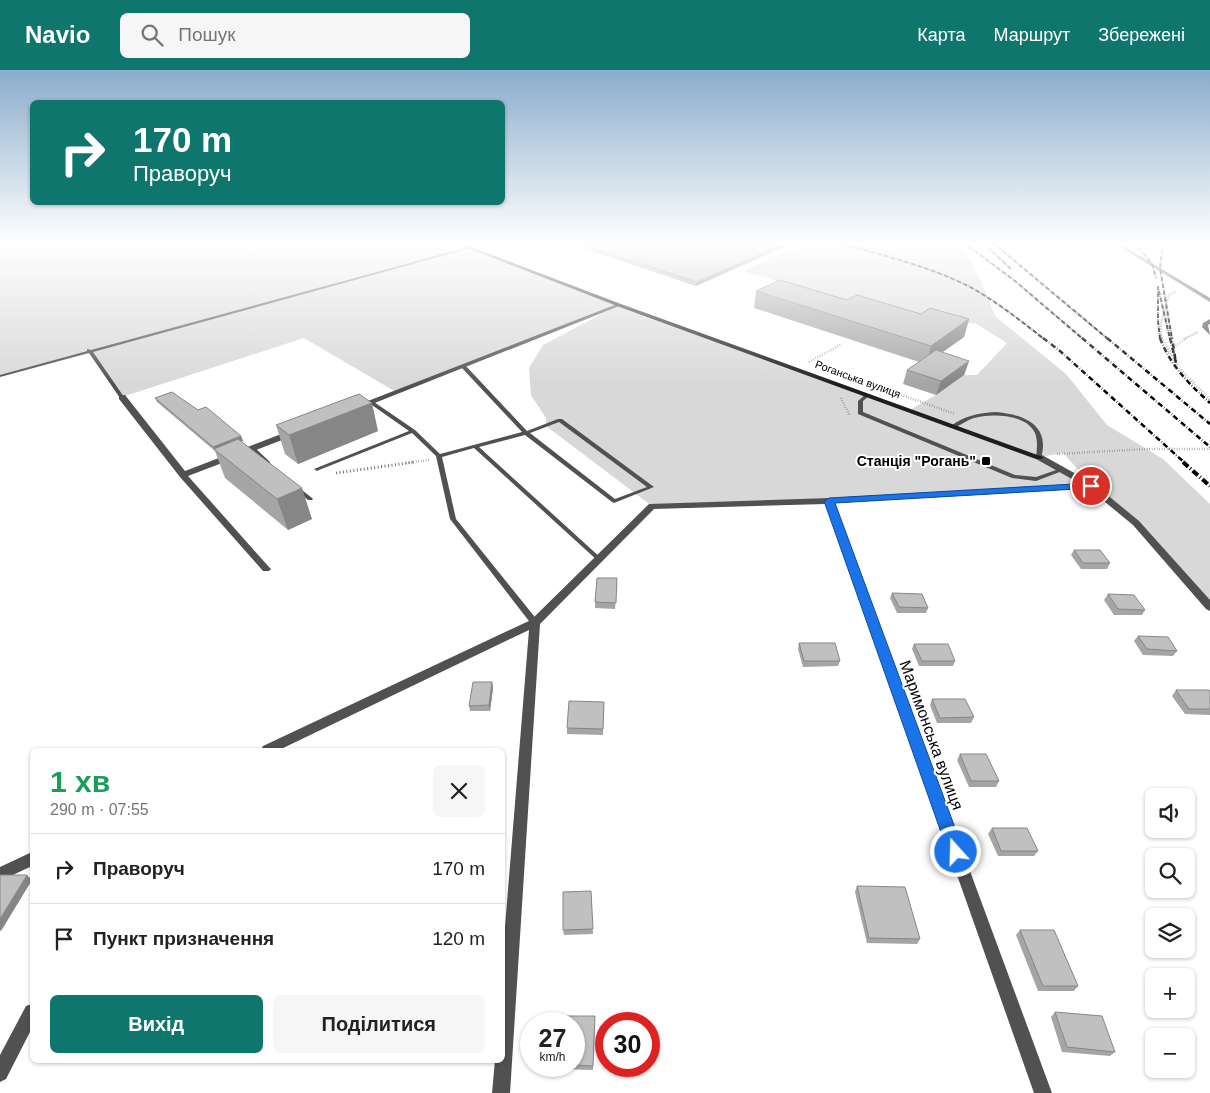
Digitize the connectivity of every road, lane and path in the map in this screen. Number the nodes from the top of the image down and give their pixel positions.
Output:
1 (314, 290) edge
2 (579, 290) edge
3 (1185, 290) edge
4 (1195, 290) edge
5 (1210, 300) edge
6 (619, 305) junction
7 (1210, 321) edge
8 (1205, 327) junction
9 (1210, 333) edge
10 (842, 344) dead end
11 (89, 350) junction
12 (1168, 352) junction
13 (463, 366) junction
14 (0, 376) edge
15 (833, 394) dead end
16 (868, 395) junction
17 (122, 397) joint
18 (1210, 400) edge
19 (371, 402) junction
20 (353, 409) edge
21 (851, 418) dead end
22 (968, 418) junction
23 (954, 426) junction
24 (298, 430) edge
25 (413, 431) junction
26 (526, 433) junction
27 (475, 446) junction
28 (252, 448) junction
29 (1210, 449) edge
30 (439, 457) junction
31 (1039, 457) junction
32 (274, 468) edge
33 (318, 469) dead end
34 (1062, 470) junction
35 (336, 473) dead end
36 (183, 475) junction
37 (289, 480) edge
38 (1091, 486) junction
39 (310, 499) dead end
40 (829, 501) junction
41 (600, 560) junction
42 (266, 570) dead end
43 (1210, 607) edge
44 (535, 623) junction
45 (270, 748) edge
46 (30, 860) edge
47 (0, 874) edge
48 (30, 1016) edge
49 (505, 1038) edge
50 (503, 1063) edge
51 (0, 1073) edge
52 (501, 1093) edge
53 (1043, 1093) edge

1 - 11 lane
2 - 6 main road, Роганська вулиця
3 - 12 path
4 - 5 street
6 - 13 street
6 - 16 main road, Роганська вулиця
7 - 8 street
8 - 9 street
8 - 12 path
10 - 22 path
11 - 14 lane
11 - 17 lane
12 - 18 path
13 - 19 street
13 - 26 lane
15 - 21 path
16 - 23 main road, Роганська вулиця
16 - 34 lane
17 - 36 street
19 - 20 street
19 - 25 lane
22 - 23 lane
22 - 31 lane
23 - 31 main road, Роганська вулиця
24 - 28 street
25 - 30 lane
25 - 33 lane
26 - 26 lane
26 - 27 lane
27 - 30 lane
27 - 41 lane
28 - 32 lane
28 - 36 street
29 - 31 path
30 - 35 path
30 - 44 lane
31 - 34 street, Роганська вулиця
34 - 38 street, Роганська вулиця
36 - 42 street
37 - 39 lane
38 - 40 street
38 - 43 street, Роганська вулиця
40 - 41 street
40 - 53 street, Маримонська вулиця
41 - 44 street
44 - 45 street
44 - 49 street
46 - 47 street
48 - 51 street
50 - 52 street

